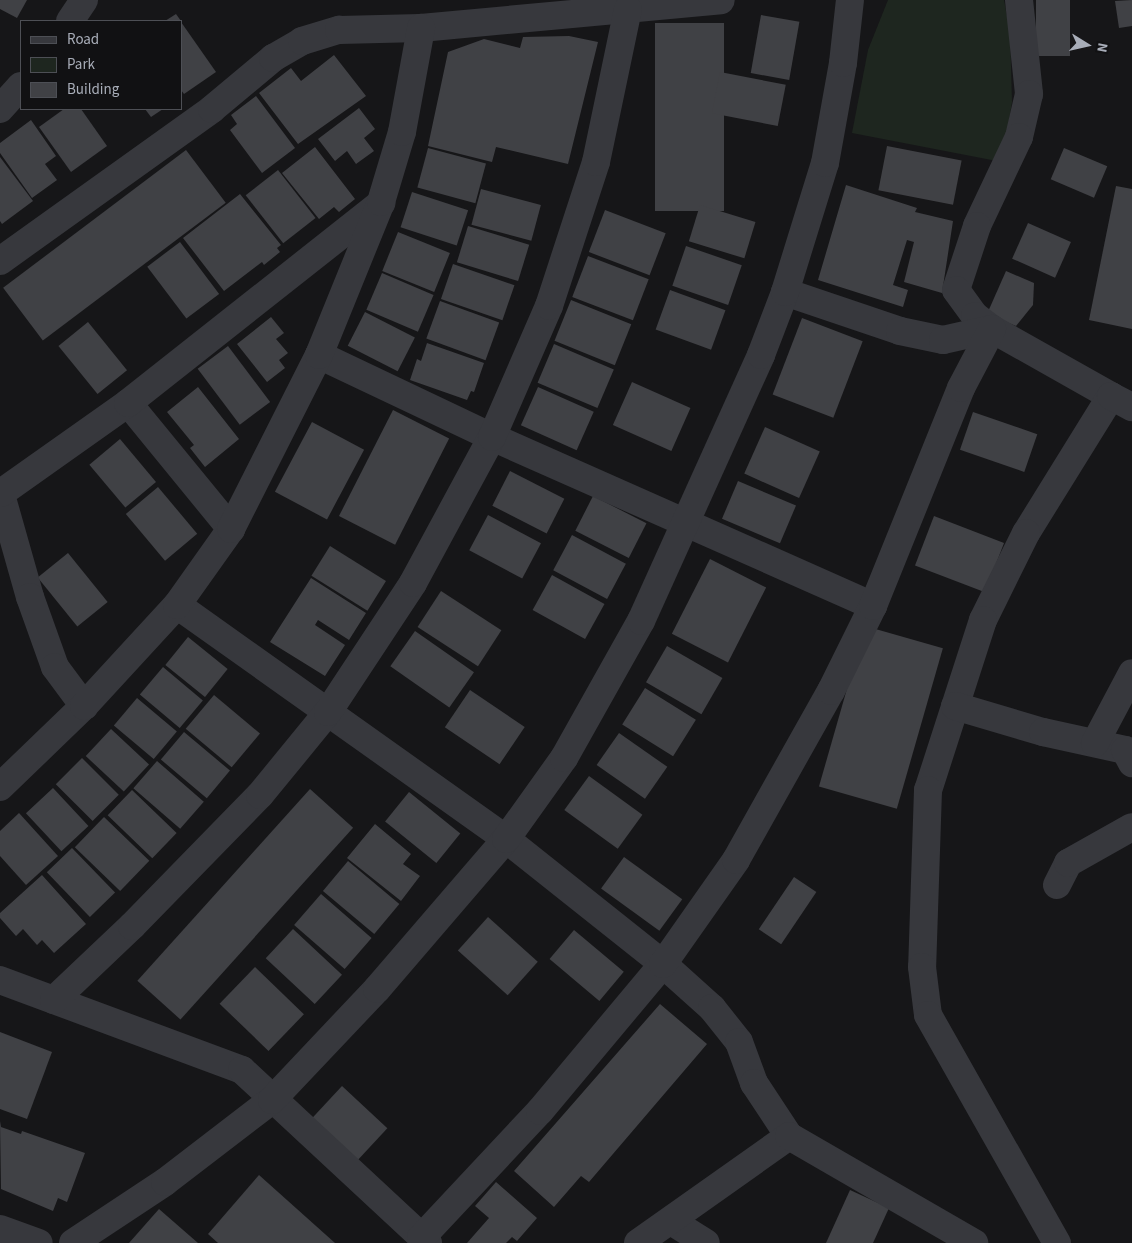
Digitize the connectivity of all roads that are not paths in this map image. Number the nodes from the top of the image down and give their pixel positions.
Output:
1 (84, 0) edge
2 (720, 0) edge
3 (850, 0) edge
4 (1019, 0) edge
5 (628, 9) junction
6 (71, 20) edge
7 (421, 28) junction
8 (20, 87) edge
9 (0, 109) edge
10 (381, 202) junction
11 (0, 261) edge
12 (785, 292) junction
13 (992, 328) junction
14 (319, 355) junction
15 (128, 402) junction
16 (1121, 402) edge
17 (492, 437) junction
18 (0, 492) edge
19 (687, 522) junction
20 (231, 529) junction
21 (177, 605) junction
22 (873, 606) junction
23 (1132, 673) edge
24 (84, 706) junction
25 (955, 706) junction
26 (328, 712) junction
27 (1095, 743) junction
28 (1132, 763) edge
29 (0, 787) edge
30 (1132, 827) edge
31 (506, 839) junction
32 (1057, 885) dead end
33 (663, 964) junction
34 (0, 980) edge
35 (54, 1000) junction
36 (272, 1100) junction
37 (789, 1136) junction
38 (671, 1221) junction
39 (0, 1229) edge
40 (425, 1240) edge
41 (39, 1243) edge
42 (73, 1243) edge
43 (638, 1243) edge
44 (706, 1243) edge
45 (974, 1243) edge
46 (1057, 1243) edge

1 - 6 street
2 - 5 street
3 - 12 street
4 - 13 street
5 - 7 street
5 - 17 street
7 - 10 street
7 - 11 street
8 - 9 street
10 - 14 street
10 - 15 street
12 - 13 street
12 - 19 street
13 - 16 street
13 - 22 street
14 - 17 street
14 - 20 street
15 - 18 street
15 - 20 street
16 - 25 street
17 - 19 street
17 - 26 street
18 - 24 street
19 - 22 street
19 - 31 street
20 - 21 street
21 - 24 street
21 - 26 street
22 - 33 street
23 - 27 street
24 - 29 street
25 - 27 street
25 - 46 street
26 - 31 street
26 - 35 street
27 - 28 street
30 - 32 street
31 - 33 street
31 - 36 street
33 - 37 street
33 - 40 street
34 - 35 street
35 - 36 street
36 - 40 street
36 - 42 street
37 - 38 street
37 - 45 street
38 - 43 street
38 - 44 street
39 - 41 street

